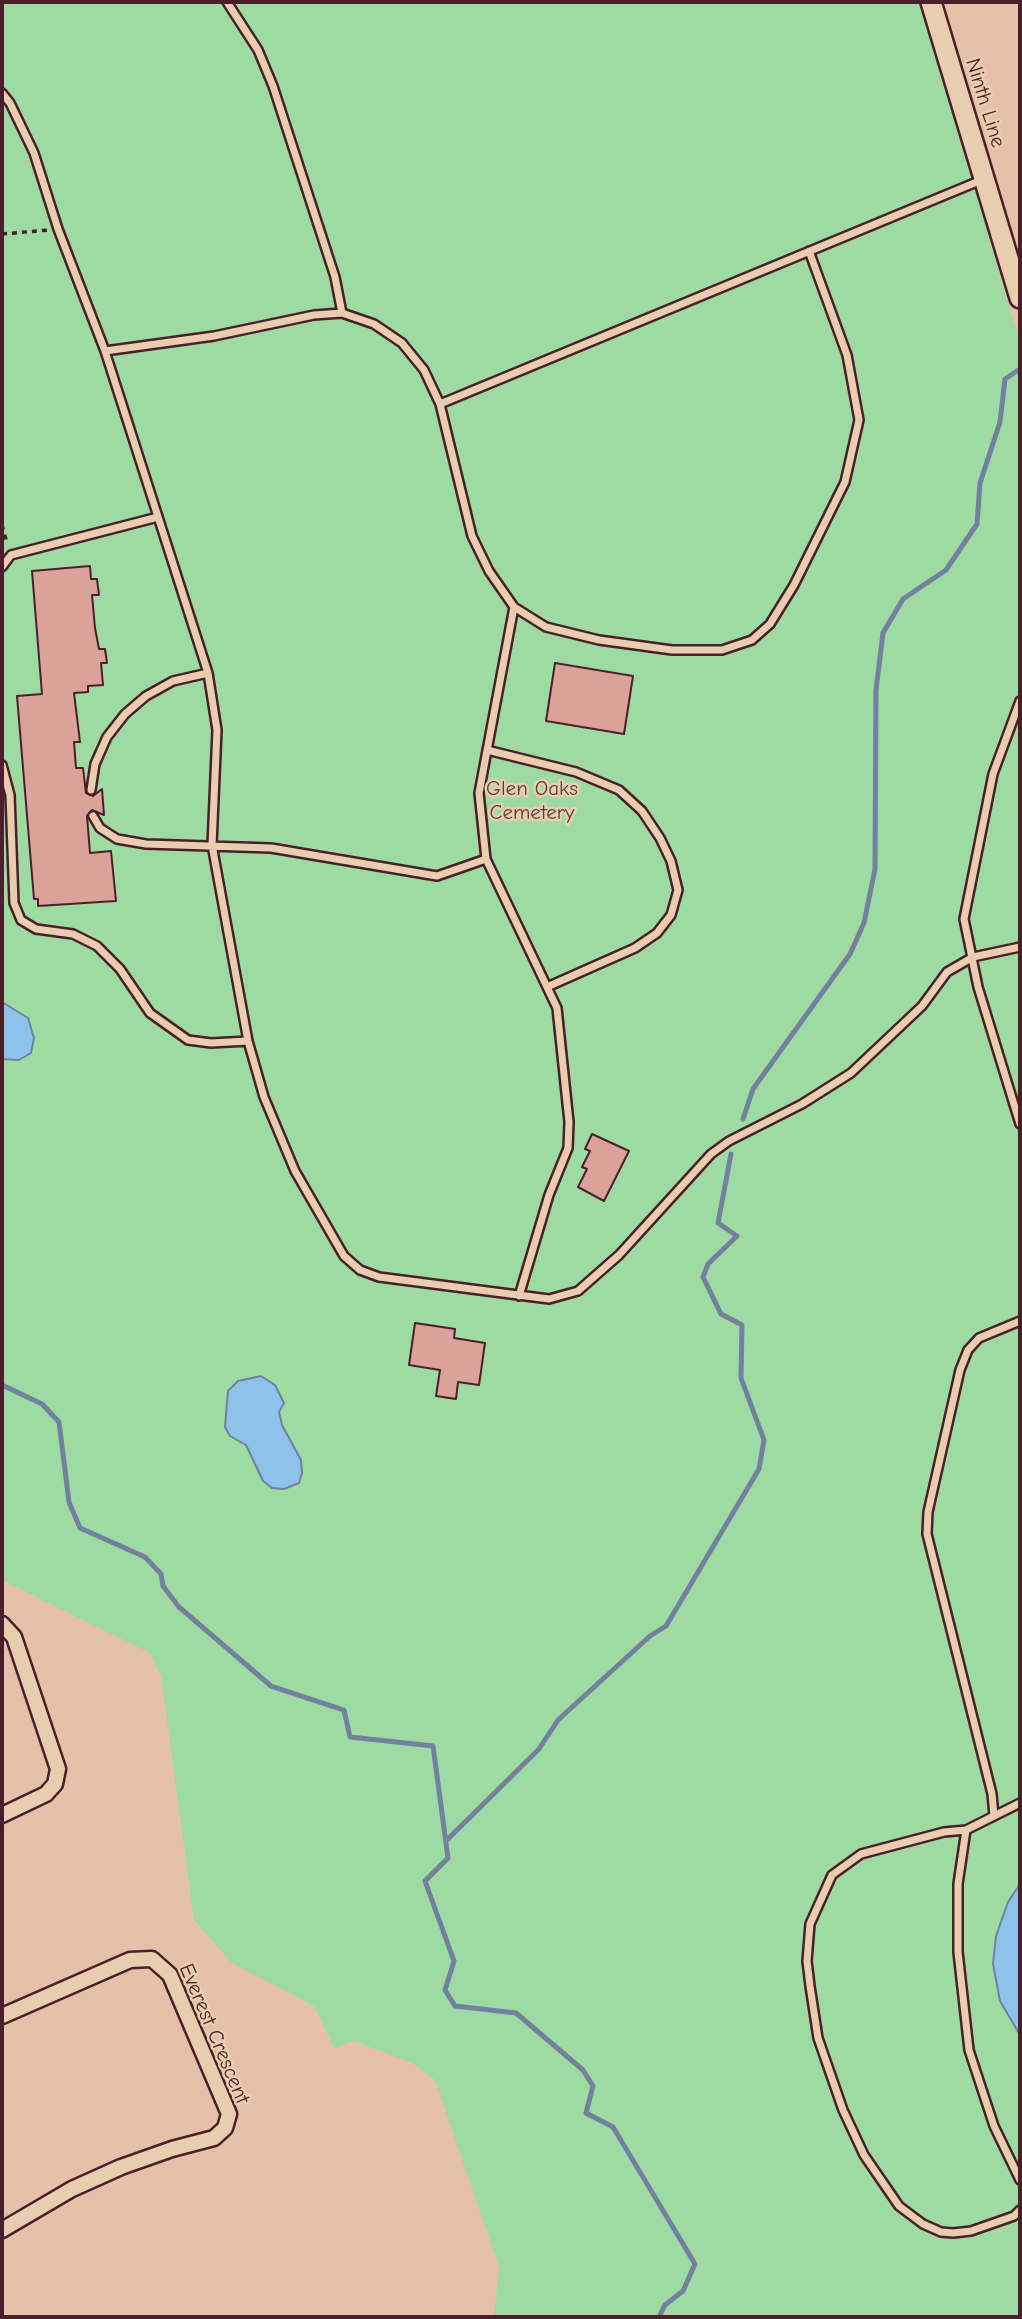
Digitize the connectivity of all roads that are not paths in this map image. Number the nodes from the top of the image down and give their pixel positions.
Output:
1 (227, 2) edge
2 (931, 2) edge
3 (2, 93) edge
4 (985, 179) junction
5 (809, 251) junction
6 (1020, 298) edge
7 (342, 313) junction
8 (105, 351) junction
9 (440, 404) junction
10 (158, 517) junction
11 (2, 567) edge
12 (514, 607) junction
13 (208, 673) junction
14 (1020, 701) edge
15 (487, 750) junction
16 (2, 765) edge
17 (91, 790) dead end
18 (93, 816) dead end
19 (212, 845) junction
20 (486, 859) junction
21 (1020, 947) edge
22 (973, 957) junction
23 (547, 987) junction
24 (248, 1041) junction
25 (1020, 1124) edge
26 (519, 1296) junction
27 (1020, 1321) edge
28 (2, 1624) edge
29 (1020, 1803) edge
30 (2, 1815) edge
31 (994, 1816) junction
32 (966, 1830) junction
33 (2, 2016) edge
34 (1020, 2179) edge
35 (1020, 2210) edge
36 (2, 2230) edge

1 - 7 lane
2 - 4 main road, Ninth Line
3 - 8 lane
4 - 5 lane
4 - 6 main road, Ninth Line
5 - 9 lane
5 - 12 lane
7 - 8 lane
7 - 9 lane
8 - 10 lane
9 - 12 lane
10 - 11 lane
10 - 13 lane
12 - 15 lane
13 - 17 lane
13 - 19 lane
14 - 22 lane
15 - 20 lane
15 - 23 lane
16 - 24 lane
18 - 19 lane
19 - 20 lane
19 - 24 lane
20 - 23 lane
21 - 22 lane
22 - 25 lane
22 - 26 lane
23 - 26 lane
24 - 26 lane
27 - 31 lane
28 - 30 street
29 - 31 lane
31 - 32 lane
32 - 34 lane
32 - 35 lane
33 - 36 street, Everest Crescent

